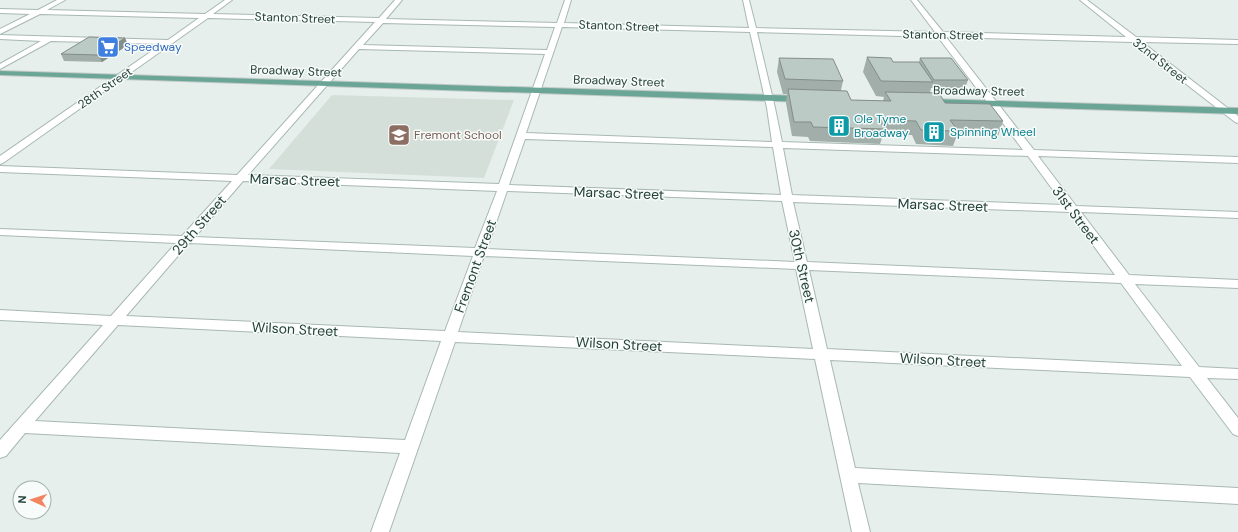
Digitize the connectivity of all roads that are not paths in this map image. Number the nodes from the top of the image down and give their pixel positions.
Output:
1 (62, 0) edge
2 (229, 0) edge
3 (399, 0) edge
4 (568, 0) edge
5 (746, 0) edge
6 (914, 0) edge
7 (1083, 0) edge
8 (0, 11) edge
9 (40, 12) junction
10 (207, 16) junction
11 (380, 21) junction
12 (559, 24) junction
13 (752, 30) junction
14 (0, 32) edge
15 (940, 35) junction
16 (0, 37) edge
17 (50, 38) junction
18 (1133, 39) junction
19 (170, 42) junction
20 (1238, 42) edge
21 (357, 47) junction
22 (550, 52) junction
23 (0, 67) edge
24 (0, 73) edge
25 (121, 77) junction
26 (323, 84) junction
27 (537, 91) junction
28 (769, 98) junction
29 (813, 100) edge
30 (924, 102) edge
31 (994, 104) junction
32 (1225, 110) junction
33 (1238, 111) edge
34 (1238, 120) edge
35 (521, 136) junction
36 (778, 145) junction
37 (1029, 152) junction
38 (1238, 160) edge
39 (0, 161) edge
40 (0, 169) edge
41 (240, 178) junction
42 (503, 188) junction
43 (787, 199) junction
44 (1072, 209) junction
45 (1238, 215) edge
46 (0, 232) edge
47 (186, 239) junction
48 (480, 252) junction
49 (802, 266) junction
50 (1124, 280) junction
51 (1238, 284) edge
52 (0, 315) edge
53 (116, 320) junction
54 (450, 336) junction
55 (822, 354) junction
56 (1194, 372) junction
57 (1238, 374) edge
58 (21, 427) junction
59 (1238, 430) edge
60 (410, 448) junction
61 (0, 451) edge
62 (848, 475) junction
63 (1238, 496) edge
64 (380, 532) edge
65 (861, 532) edge

1 - 9 street
2 - 10 street, 28th Street
3 - 11 street, 29th Street
4 - 12 street, Fremont Street
5 - 13 street, 30th Street
6 - 15 street, 31st Street
7 - 18 street, 32nd Street
8 - 9 street, Stanton Street
9 - 10 street, Stanton Street
9 - 14 street
10 - 11 street, Stanton Street
10 - 19 street, 28th Street
11 - 12 street, Stanton Street
11 - 21 street, 29th Street
12 - 13 street, Stanton Street
12 - 22 street, Fremont Street
13 - 15 street, Stanton Street
13 - 28 street, 30th Street
15 - 18 street, Stanton Street
15 - 31 street, 31st Street
16 - 17 street
17 - 19 street
17 - 23 street
18 - 20 street, Stanton Street
18 - 32 street, 32nd Street
19 - 25 street, 28th Street
21 - 22 street
21 - 26 street, 29th Street
22 - 27 street, Fremont Street
24 - 25 main road, Broadway Street
25 - 26 main road, Broadway Street
25 - 39 street, 28th Street
26 - 27 main road, Broadway Street
26 - 41 street, 29th Street
27 - 28 main road, Broadway Street
27 - 35 street, Fremont Street
28 - 29 main road, Broadway Street
28 - 36 street, 30th Street
30 - 31 main road, Broadway Street
31 - 32 main road, Broadway Street
31 - 37 street, 31st Street
32 - 33 main road, Broadway Street
32 - 34 street, 32nd Street
35 - 36 street
35 - 42 street, Fremont Street
36 - 37 street
36 - 43 street, 30th Street
37 - 38 street
37 - 44 street, 31st Street
40 - 41 street, Marsac Street
41 - 42 street, Marsac Street
41 - 47 street, 29th Street
42 - 43 street, Marsac Street
42 - 48 street, Fremont Street
43 - 44 street, Marsac Street
43 - 49 street, 30th Street
44 - 45 street, Marsac Street
44 - 50 street, 31st Street
46 - 47 street
47 - 48 street
47 - 53 street, 29th Street
48 - 49 street
48 - 54 street, Fremont Street
49 - 50 street
49 - 55 street, 30th Street
50 - 51 street
50 - 56 street, 31st Street
52 - 53 street, Wilson Street
53 - 54 street, Wilson Street
53 - 58 street, 29th Street
54 - 55 street, Wilson Street
54 - 60 street, Fremont Street
55 - 56 street, Wilson Street
55 - 62 street, 30th Street
56 - 57 street, Wilson Street
56 - 59 street, 31st Street
58 - 60 street
58 - 61 street, 29th Street
60 - 64 street, Fremont Street
62 - 63 street
62 - 65 street, 30th Street

